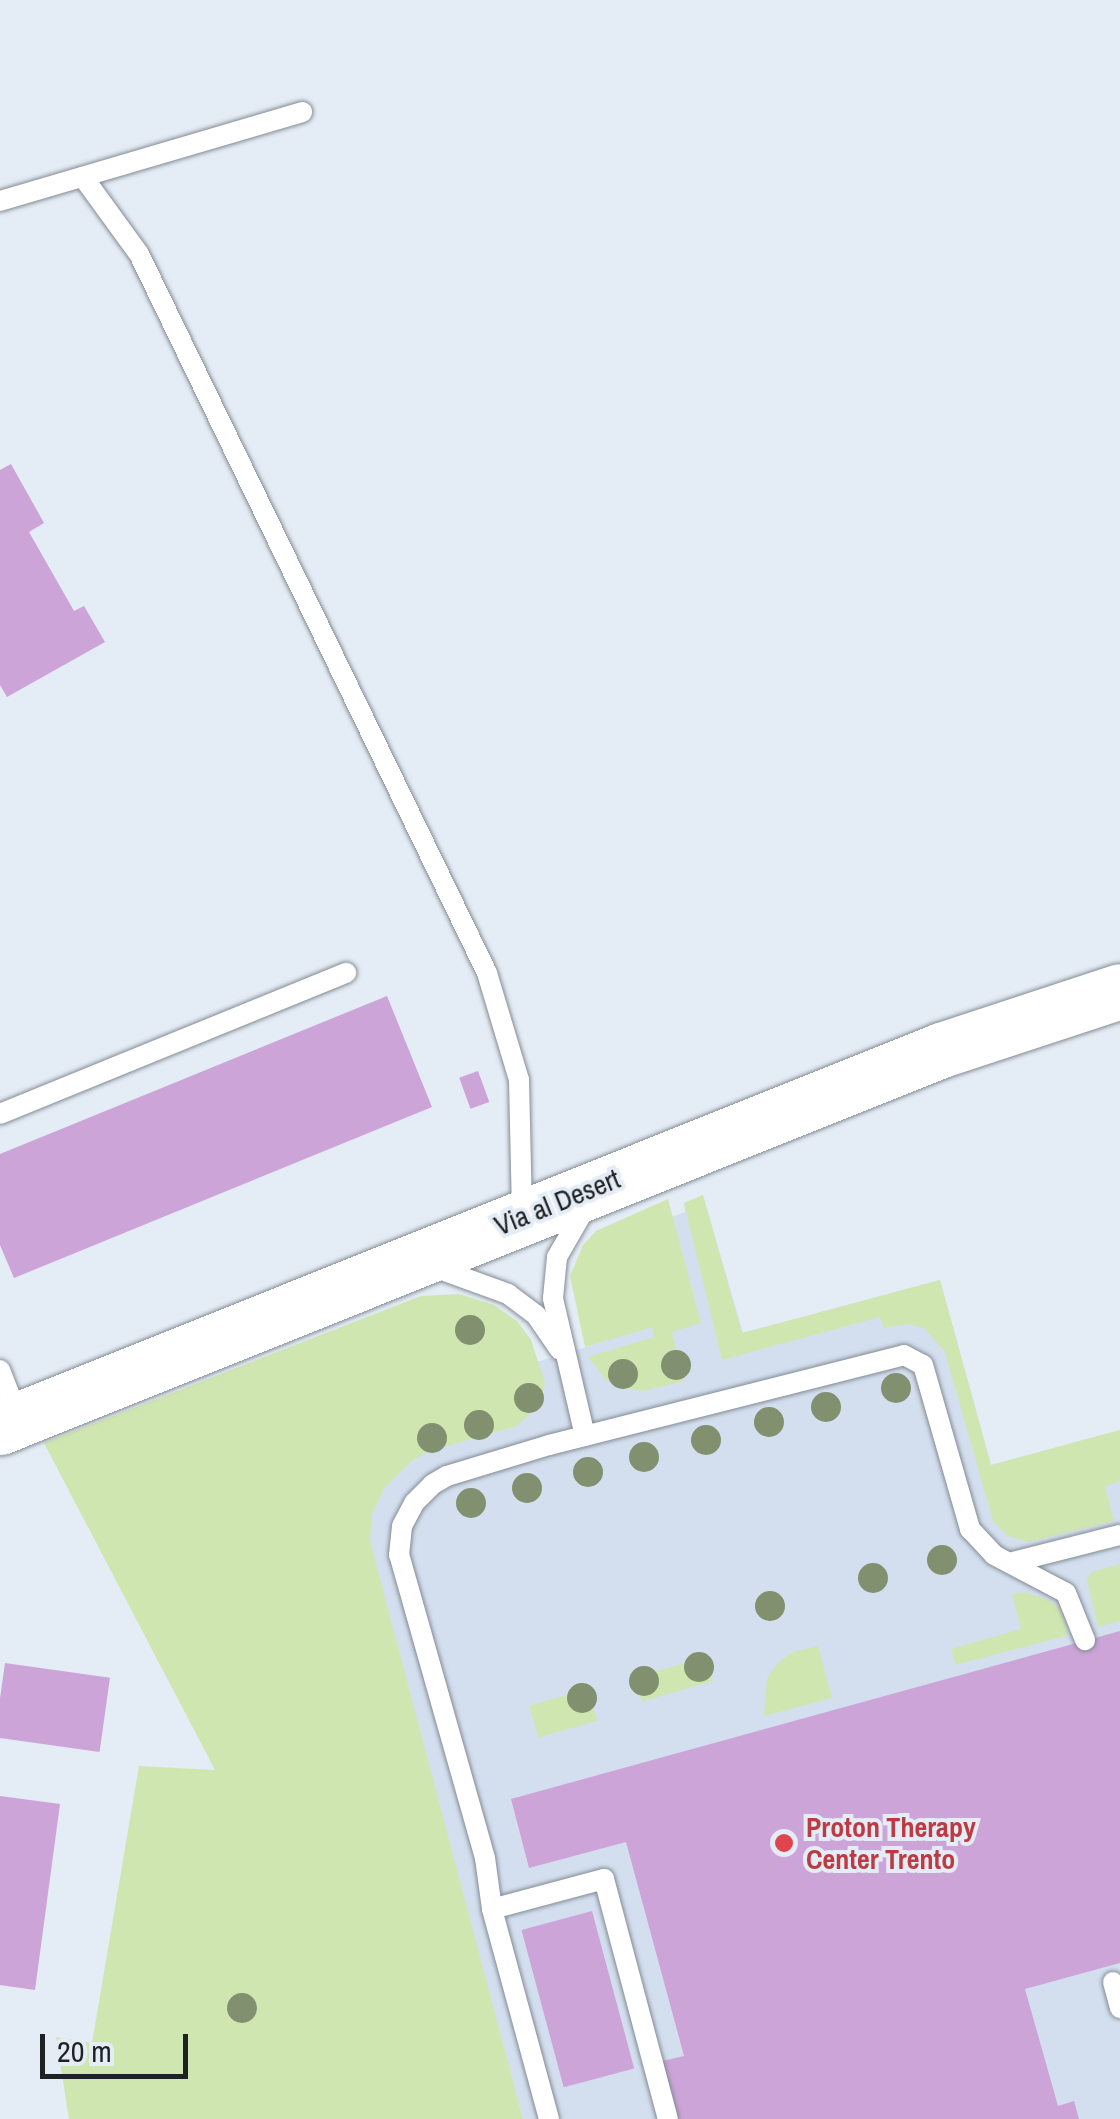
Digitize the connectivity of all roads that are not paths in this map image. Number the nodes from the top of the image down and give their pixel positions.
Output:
1 (302, 112) dead end
2 (83, 177) junction
3 (0, 201) edge
4 (346, 972) dead end
5 (1120, 991) edge
6 (0, 1114) edge
7 (600, 1184) junction
8 (522, 1216) junction
9 (413, 1260) junction
10 (563, 1354) junction
11 (6, 1405) edge
12 (585, 1436) junction
13 (1120, 1536) edge
14 (1013, 1562) junction
15 (1085, 1640) dead end
16 (492, 1909) junction
17 (1113, 1982) dead end
18 (1120, 2008) edge
19 (549, 2119) edge
20 (668, 2119) edge

1 - 2 lane
2 - 3 lane
2 - 8 lane
4 - 6 lane
5 - 7 street, Via al Desert
7 - 8 street, Via al Desert
7 - 10 lane
8 - 9 street, Via al Desert
9 - 10 lane
9 - 11 street, Via al Desert
10 - 12 lane
12 - 14 lane
12 - 16 lane
13 - 14 lane
14 - 15 lane
16 - 19 lane
16 - 20 lane
17 - 18 lane

